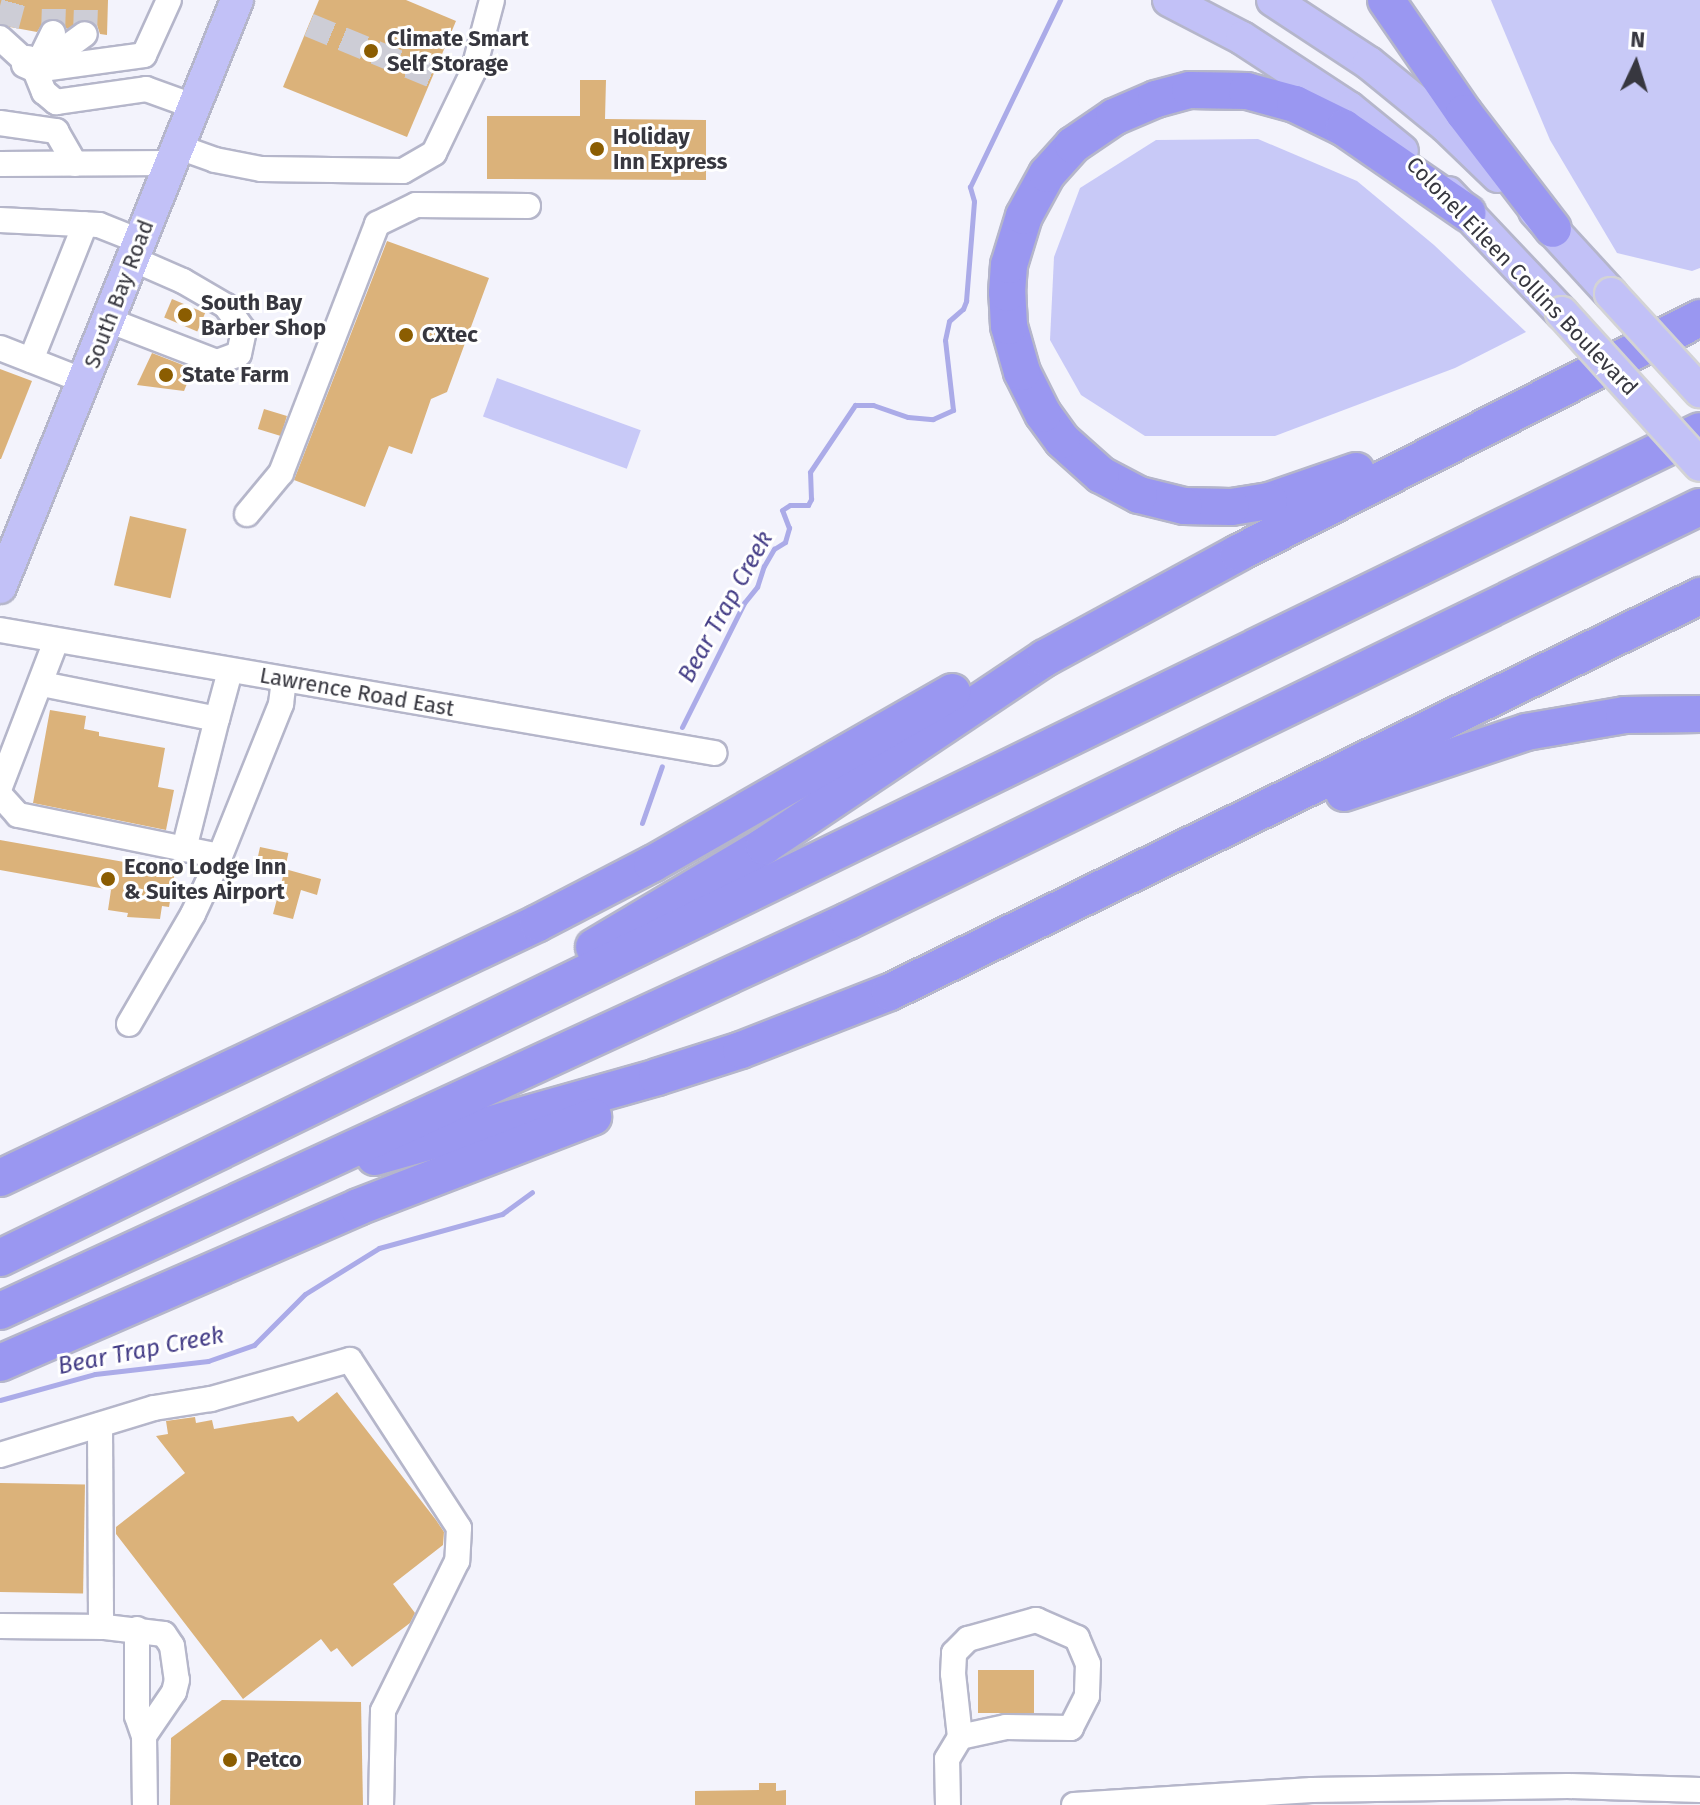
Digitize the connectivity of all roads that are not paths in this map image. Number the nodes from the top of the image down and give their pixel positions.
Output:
1 (169, 0) edge
2 (237, 0) edge
3 (492, 0) edge
4 (1169, 0) edge
5 (1273, 0) edge
6 (1386, 0) edge
7 (3, 32) edge
8 (53, 33) tunnel mouth
9 (85, 34) dead end
10 (0, 53) edge
11 (35, 70) junction
12 (193, 106) junction
13 (0, 123) edge
14 (173, 155) junction
15 (0, 164) edge
16 (75, 164) junction
17 (528, 206) dead end
18 (1467, 213) junction
19 (0, 220) edge
20 (85, 224) junction
21 (1553, 229) junction
22 (136, 250) junction
23 (1700, 318) edge
24 (108, 320) junction
25 (0, 348) edge
26 (31, 360) junction
27 (84, 381) junction
28 (1700, 391) edge
29 (1547, 393) junction
30 (1700, 431) edge
31 (1700, 465) edge
32 (1700, 507) edge
33 (247, 514) dead end
34 (1238, 553) junction
35 (0, 587) edge
36 (1700, 596) edge
37 (0, 630) edge
38 (56, 641) junction
39 (230, 671) junction
40 (284, 680) junction
41 (42, 684) junction
42 (1700, 714) edge
43 (217, 719) junction
44 (714, 753) dead end
45 (0, 787) edge
46 (0, 795) edge
47 (184, 849) junction
48 (1173, 854) junction
49 (220, 856) junction
50 (129, 1024) dead end
51 (741, 1050) junction
52 (396, 1066) junction
53 (0, 1178) edge
54 (262, 1190) junction
55 (0, 1258) edge
56 (0, 1311) edge
57 (0, 1363) edge
58 (100, 1425) junction
59 (0, 1455) edge
60 (0, 1626) edge
61 (101, 1627) junction
62 (137, 1629) junction
63 (144, 1736) junction
64 (960, 1737) junction
65 (1700, 1790) edge
66 (145, 1805) edge
67 (381, 1805) edge
68 (948, 1805) edge
69 (1074, 1805) edge

1 - 11 street
2 - 12 main road, South Bay Road
3 - 14 street
4 - 18 main road, Colonel Eileen Collins Boulevard
5 - 21 main road
6 - 21 highway
7 - 11 street
8 - 11 street
9 - 11 street
10 - 11 street
11 - 12 street
12 - 14 main road, South Bay Road
13 - 16 street
14 - 16 street
14 - 22 main road, South Bay Road
15 - 16 street
17 - 33 street
18 - 29 highway
18 - 31 main road, Colonel Eileen Collins Boulevard, bridge
19 - 20 street
20 - 22 street
20 - 26 street
21 - 28 main road, bridge
22 - 24 main road, South Bay Road
22 - 24 street
23 - 29 highway
24 - 27 main road, South Bay Road
25 - 26 street
26 - 27 street
27 - 35 main road, South Bay Road
29 - 34 highway
30 - 52 highway
32 - 54 highway
34 - 52 highway
34 - 53 highway
36 - 48 highway
37 - 38 street, Lawrence Road East
38 - 39 street, Lawrence Road East
38 - 41 street
39 - 40 street, Lawrence Road East
39 - 43 street
40 - 44 street, Lawrence Road East
40 - 49 street
41 - 43 street
41 - 45 street
42 - 48 highway
43 - 47 street
46 - 47 street
47 - 49 street
48 - 51 highway
49 - 50 street
51 - 54 highway
51 - 57 highway
52 - 55 highway
54 - 56 highway
58 - 59 street
58 - 61 street
58 - 67 street
60 - 61 street
61 - 62 street
62 - 63 street
62 - 63 street
63 - 66 street
64 - 64 street
64 - 68 street
65 - 69 street

